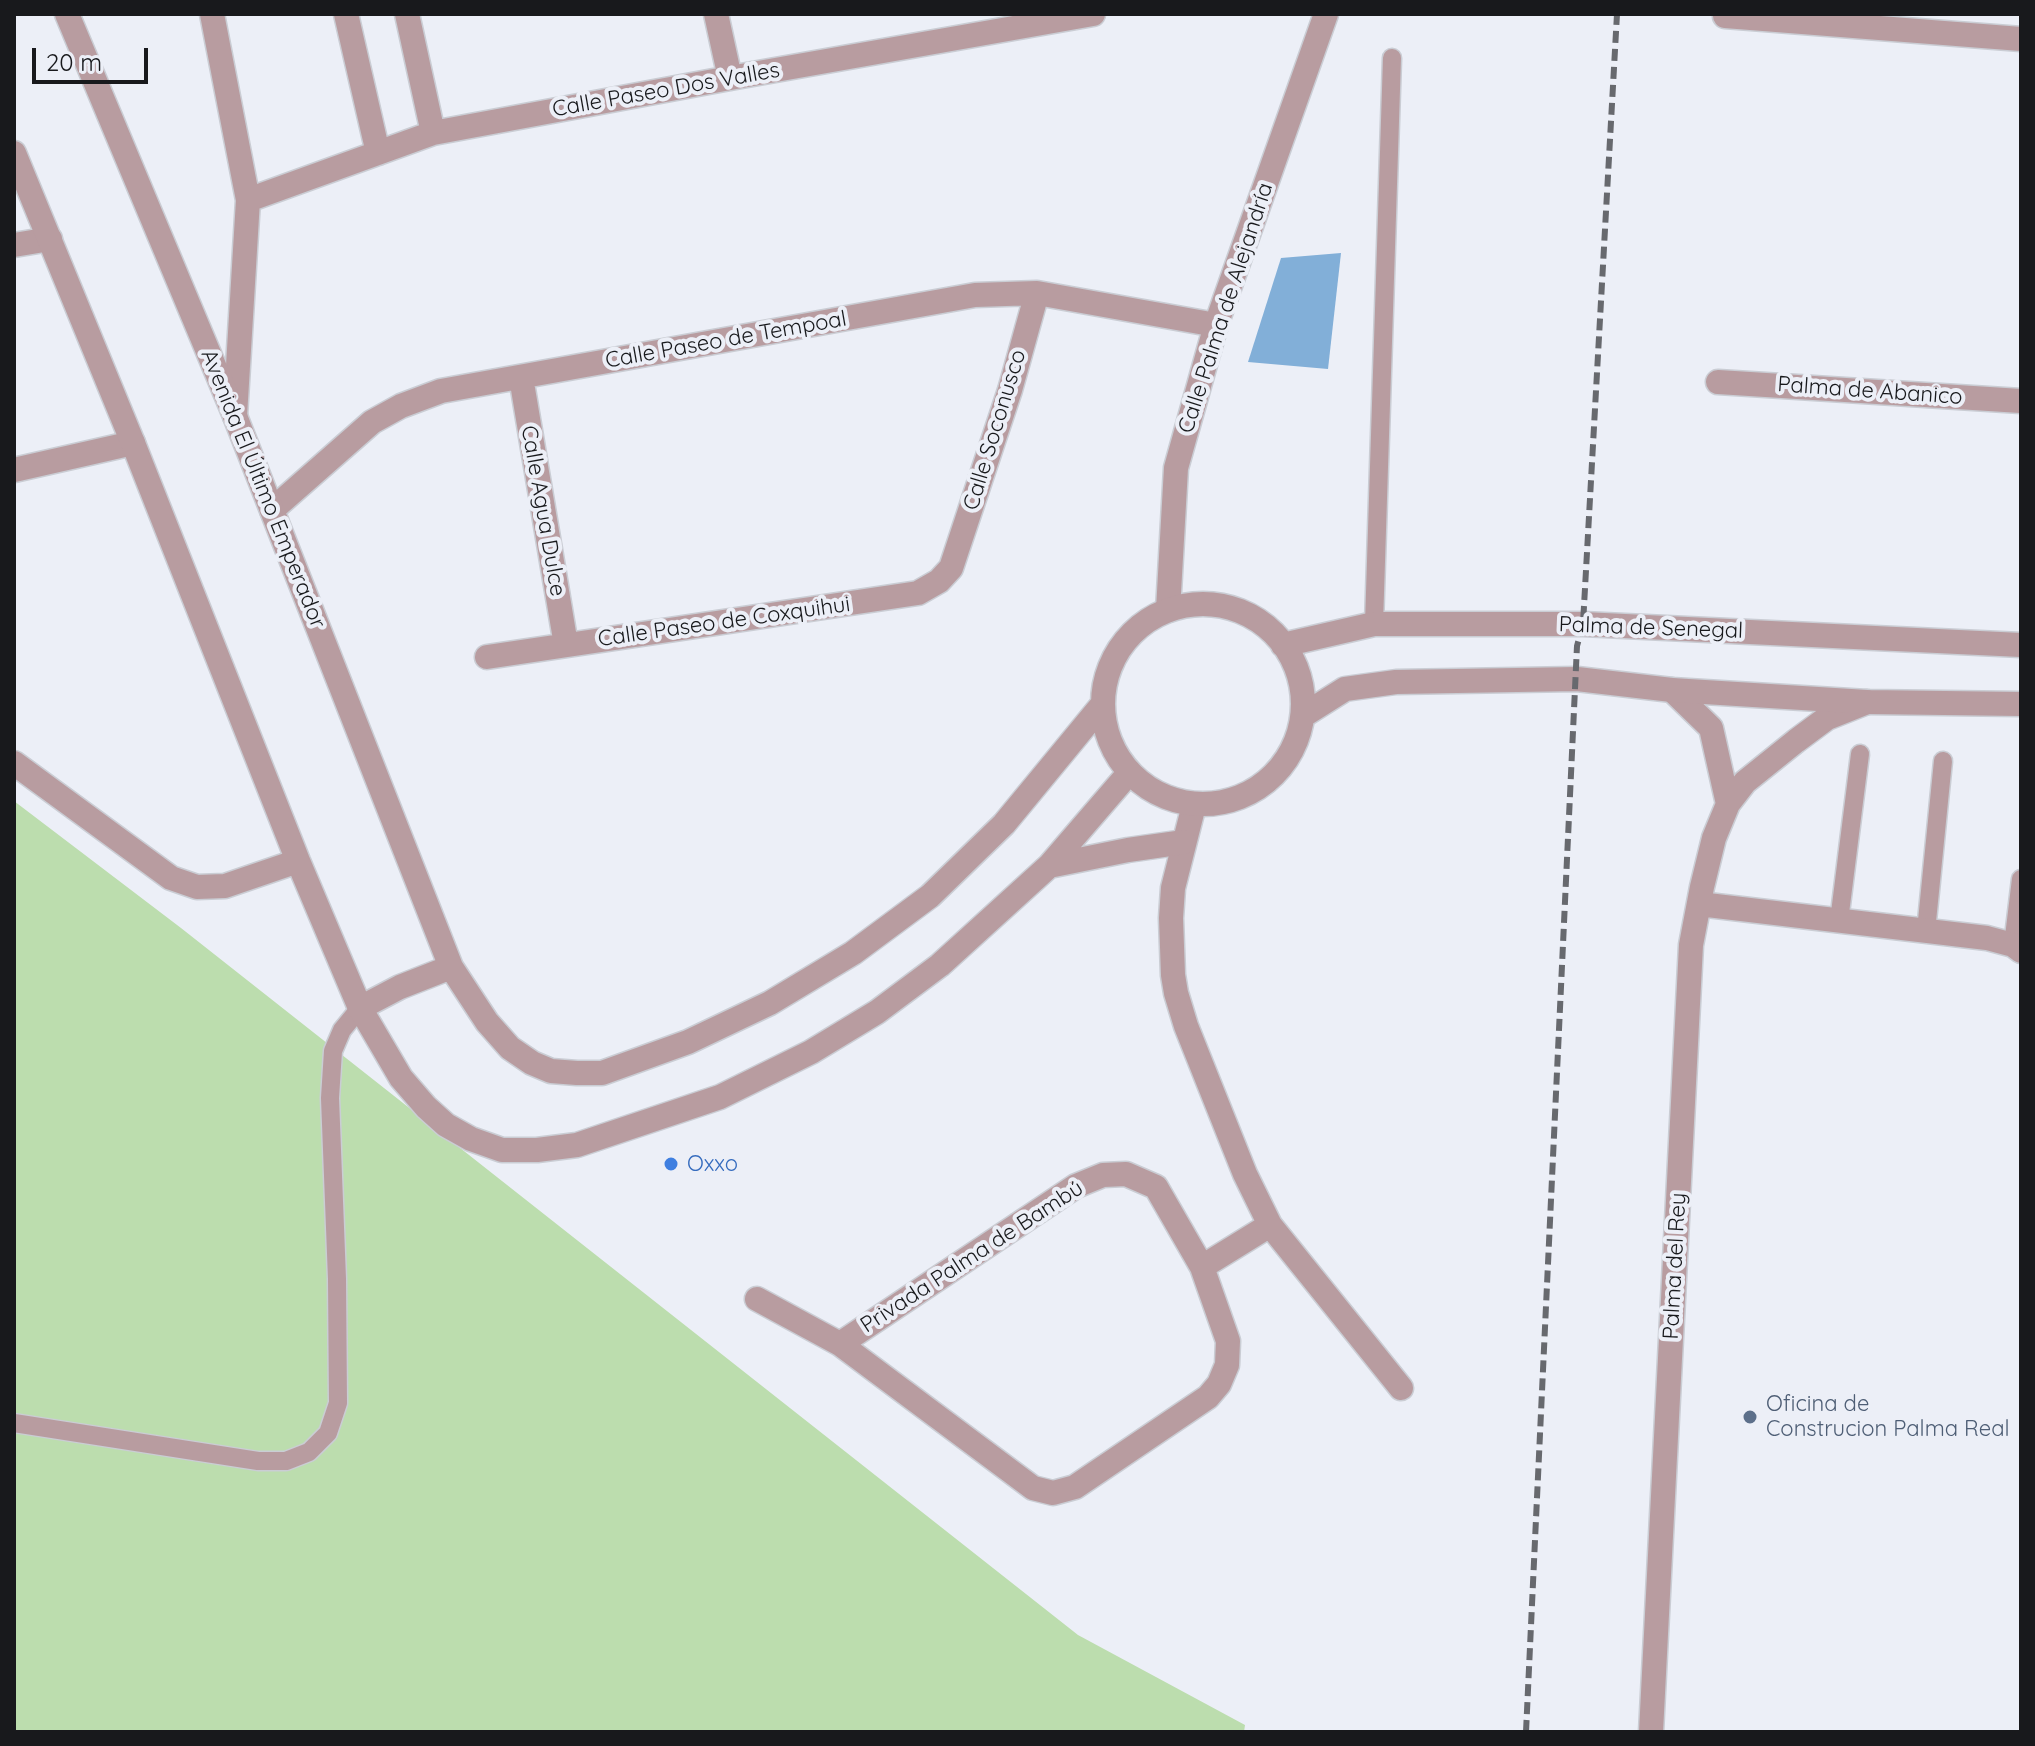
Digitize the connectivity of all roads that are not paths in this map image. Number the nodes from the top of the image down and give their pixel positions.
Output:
1 (67, 14) edge
2 (212, 14) edge
3 (346, 14) edge
4 (407, 14) edge
5 (716, 14) edge
6 (1093, 14) edge
7 (1326, 14) edge
8 (1725, 16) edge
9 (2021, 39) edge
10 (1392, 58) dead end
11 (730, 78) junction
12 (433, 133) junction
13 (14, 153) edge
14 (378, 153) junction
15 (248, 200) junction
16 (50, 239) junction
17 (14, 245) edge
18 (1037, 293) junction
19 (1216, 325) junction
20 (521, 377) junction
21 (1718, 382) dead end
22 (2021, 401) edge
23 (235, 416) junction
24 (133, 443) junction
25 (14, 470) edge
26 (272, 510) junction
27 (951, 568) joint
28 (1168, 610) junction
29 (1374, 624) junction
30 (566, 645) junction
31 (1283, 645) junction
32 (2021, 645) edge
33 (487, 657) dead end
34 (1672, 690) junction
35 (1867, 702) junction
36 (2021, 704) edge
37 (1102, 705) junction
38 (1307, 713) junction
39 (1860, 754) dead end
40 (1943, 761) dead end
41 (14, 763) edge
42 (1129, 773) junction
43 (1728, 804) junction
44 (1194, 805) junction
45 (1184, 842) junction
46 (298, 861) junction
47 (1049, 866) junction
48 (2021, 879) edge
49 (1699, 904) junction
50 (1839, 921) junction
51 (1926, 931) junction
52 (2017, 948) edge
53 (451, 967) junction
54 (360, 1008) junction
55 (1270, 1225) junction
56 (1202, 1267) junction
57 (757, 1299) dead end
58 (840, 1344) junction
59 (1401, 1388) dead end
60 (14, 1423) edge
61 (1651, 1732) edge

1 - 23 street, Avenida El Último Emperador
2 - 15 street
3 - 14 street
4 - 12 street
5 - 11 street
6 - 11 street, Calle Paseo Dos Valles
7 - 19 street, Calle Palma de Alejandría
8 - 9 street
10 - 29 lane
11 - 12 street, Calle Paseo Dos Valles
12 - 14 street, Calle Paseo Dos Valles
13 - 16 street
14 - 15 street, Calle Paseo Dos Valles
15 - 23 street
16 - 17 street
16 - 24 street
18 - 19 street, Calle Paseo de Tempoal
18 - 20 street, Calle Paseo de Tempoal
18 - 27 street, Calle Soconusco
19 - 28 street, Calle Palma de Alejandría
20 - 26 street, Calle Paseo de Tempoal
20 - 30 street, Calle Agua Dulce
21 - 22 street, Palma de Abanico
23 - 26 street, Avenida El Último Emperador
24 - 25 street
24 - 46 street
26 - 53 street, Avenida El Último Emperador
27 - 30 street, Calle Paseo de Coxquihui
28 - 31 street
28 - 37 street
29 - 31 street, Palma de Senegal
29 - 32 street, Palma de Senegal
30 - 33 street, Calle Paseo de Coxquihui
31 - 38 street
34 - 35 street
34 - 38 street
34 - 43 street
35 - 36 street
35 - 43 street
37 - 42 street
37 - 53 street, Avenida El Último Emperador
38 - 44 street
39 - 50 lane
40 - 51 lane
41 - 46 street
42 - 44 street
42 - 47 street
43 - 49 street, Palma del Rey
44 - 45 street
45 - 47 street
45 - 55 street
46 - 54 street
47 - 54 street
48 - 52 lane
49 - 50 street
49 - 61 street, Palma del Rey
50 - 51 street
51 - 52 street
53 - 54 street
54 - 60 lane
55 - 56 street
55 - 59 street
56 - 58 street, Privada Palma de Bambú
56 - 58 street, Privada Palma de Bambú
57 - 58 street, Privada Palma de Bambú

